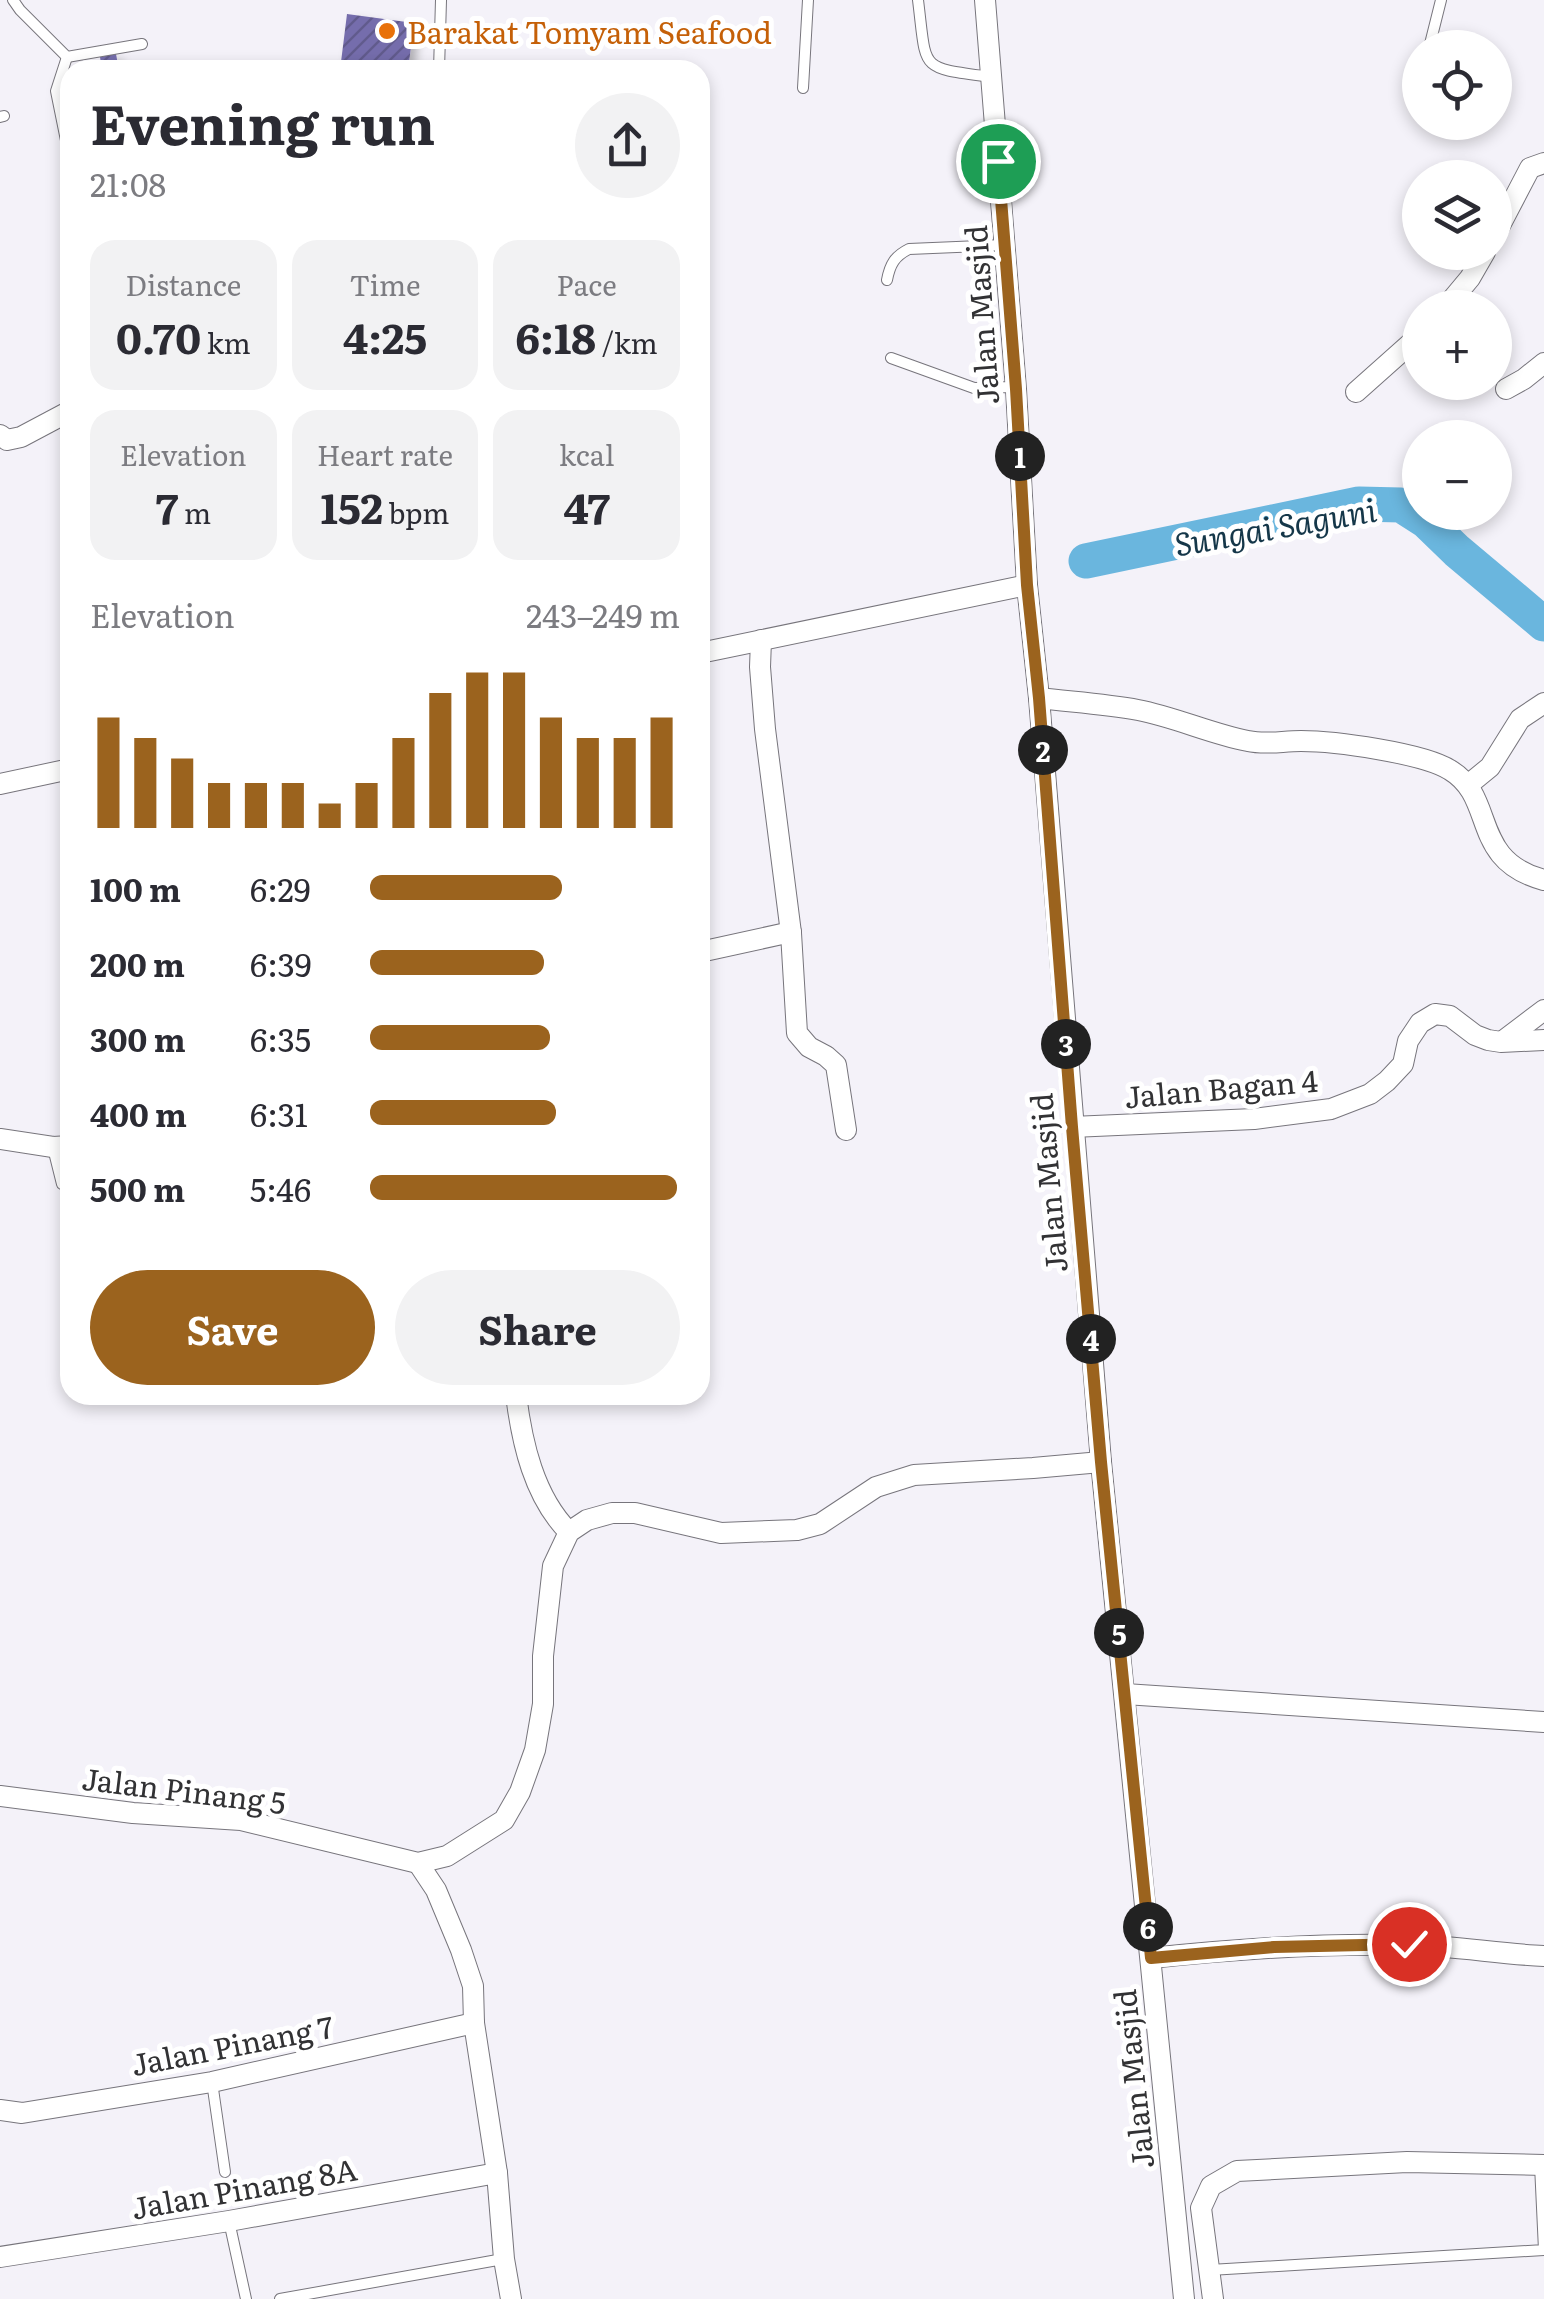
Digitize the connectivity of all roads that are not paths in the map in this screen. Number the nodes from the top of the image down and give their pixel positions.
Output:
1 (12, 0) edge
2 (441, 0) edge
3 (808, 0) edge
4 (918, 0) edge
5 (986, 0) edge
6 (1441, 0) edge
7 (1434, 30) edge
8 (142, 44) dead end
9 (67, 57) junction
10 (66, 60) edge
11 (439, 60) edge
12 (992, 78) junction
13 (60, 79) edge
14 (802, 88) dead end
15 (60, 111) edge
16 (1544, 162) edge
17 (1512, 202) edge
18 (1004, 245) junction
19 (886, 280) dead end
20 (1402, 351) edge
21 (891, 358) dead end
22 (1544, 363) edge
23 (1512, 385) edge
24 (1016, 388) junction
25 (1356, 392) dead end
26 (60, 416) edge
27 (0, 435) edge
28 (1027, 585) junction
29 (761, 640) junction
30 (710, 651) edge
31 (1039, 698) junction
32 (1544, 703) edge
33 (60, 771) edge
34 (0, 784) edge
35 (1468, 785) junction
36 (1544, 880) edge
37 (790, 932) junction
38 (710, 950) edge
39 (1544, 1010) edge
40 (1544, 1040) edge
41 (1501, 1042) junction
42 (1072, 1127) junction
43 (846, 1130) dead end
44 (0, 1139) edge
45 (60, 1146) edge
46 (517, 1405) edge
47 (1101, 1462) junction
48 (569, 1532) junction
49 (1125, 1694) junction
50 (1544, 1722) edge
51 (1, 1799) edge
52 (418, 1863) junction
53 (1544, 1956) edge
54 (1151, 1958) junction
55 (474, 2023) junction
56 (212, 2082) junction
57 (0, 2110) edge
58 (1542, 2165) edge
59 (225, 2172) dead end
60 (497, 2173) junction
61 (229, 2221) junction
62 (0, 2257) edge
63 (504, 2259) junction
64 (1209, 2270) junction
65 (246, 2299) edge
66 (280, 2299) edge
67 (510, 2299) edge
68 (1184, 2299) edge
69 (1213, 2299) edge

1 - 9 lane
2 - 11 lane
3 - 14 lane
4 - 12 lane
5 - 12 street, Jalan Masjid
6 - 7 lane
8 - 9 lane
9 - 10 lane
12 - 18 street, Jalan Masjid
13 - 15 lane
16 - 17 street
18 - 19 lane
18 - 24 street, Jalan Masjid
20 - 25 street
21 - 24 lane
22 - 23 street
24 - 28 street, Jalan Masjid
26 - 27 street
28 - 29 street
28 - 31 street, Jalan Masjid
29 - 30 street
29 - 37 street
31 - 35 street
31 - 42 street, Jalan Masjid
32 - 35 street
33 - 34 street
35 - 36 street
37 - 38 street
37 - 43 street
39 - 41 street
40 - 41 street
41 - 42 street, Jalan Bagan 4
42 - 47 street, Jalan Masjid
44 - 45 street
46 - 48 street
47 - 48 street
47 - 49 street, Jalan Masjid
48 - 52 street
49 - 50 street
49 - 54 street, Jalan Masjid
51 - 52 street, Jalan Pinang 5
52 - 55 street
53 - 54 street
54 - 68 street, Jalan Masjid
55 - 56 street, Jalan Pinang 7
55 - 60 street
56 - 57 street, Jalan Pinang 7
56 - 59 lane
58 - 64 lane
58 - 64 street
60 - 61 street, Jalan Pinang 8A
60 - 63 street
61 - 62 street, Jalan Pinang 8A
61 - 65 lane
63 - 66 lane
63 - 67 street
64 - 69 street

